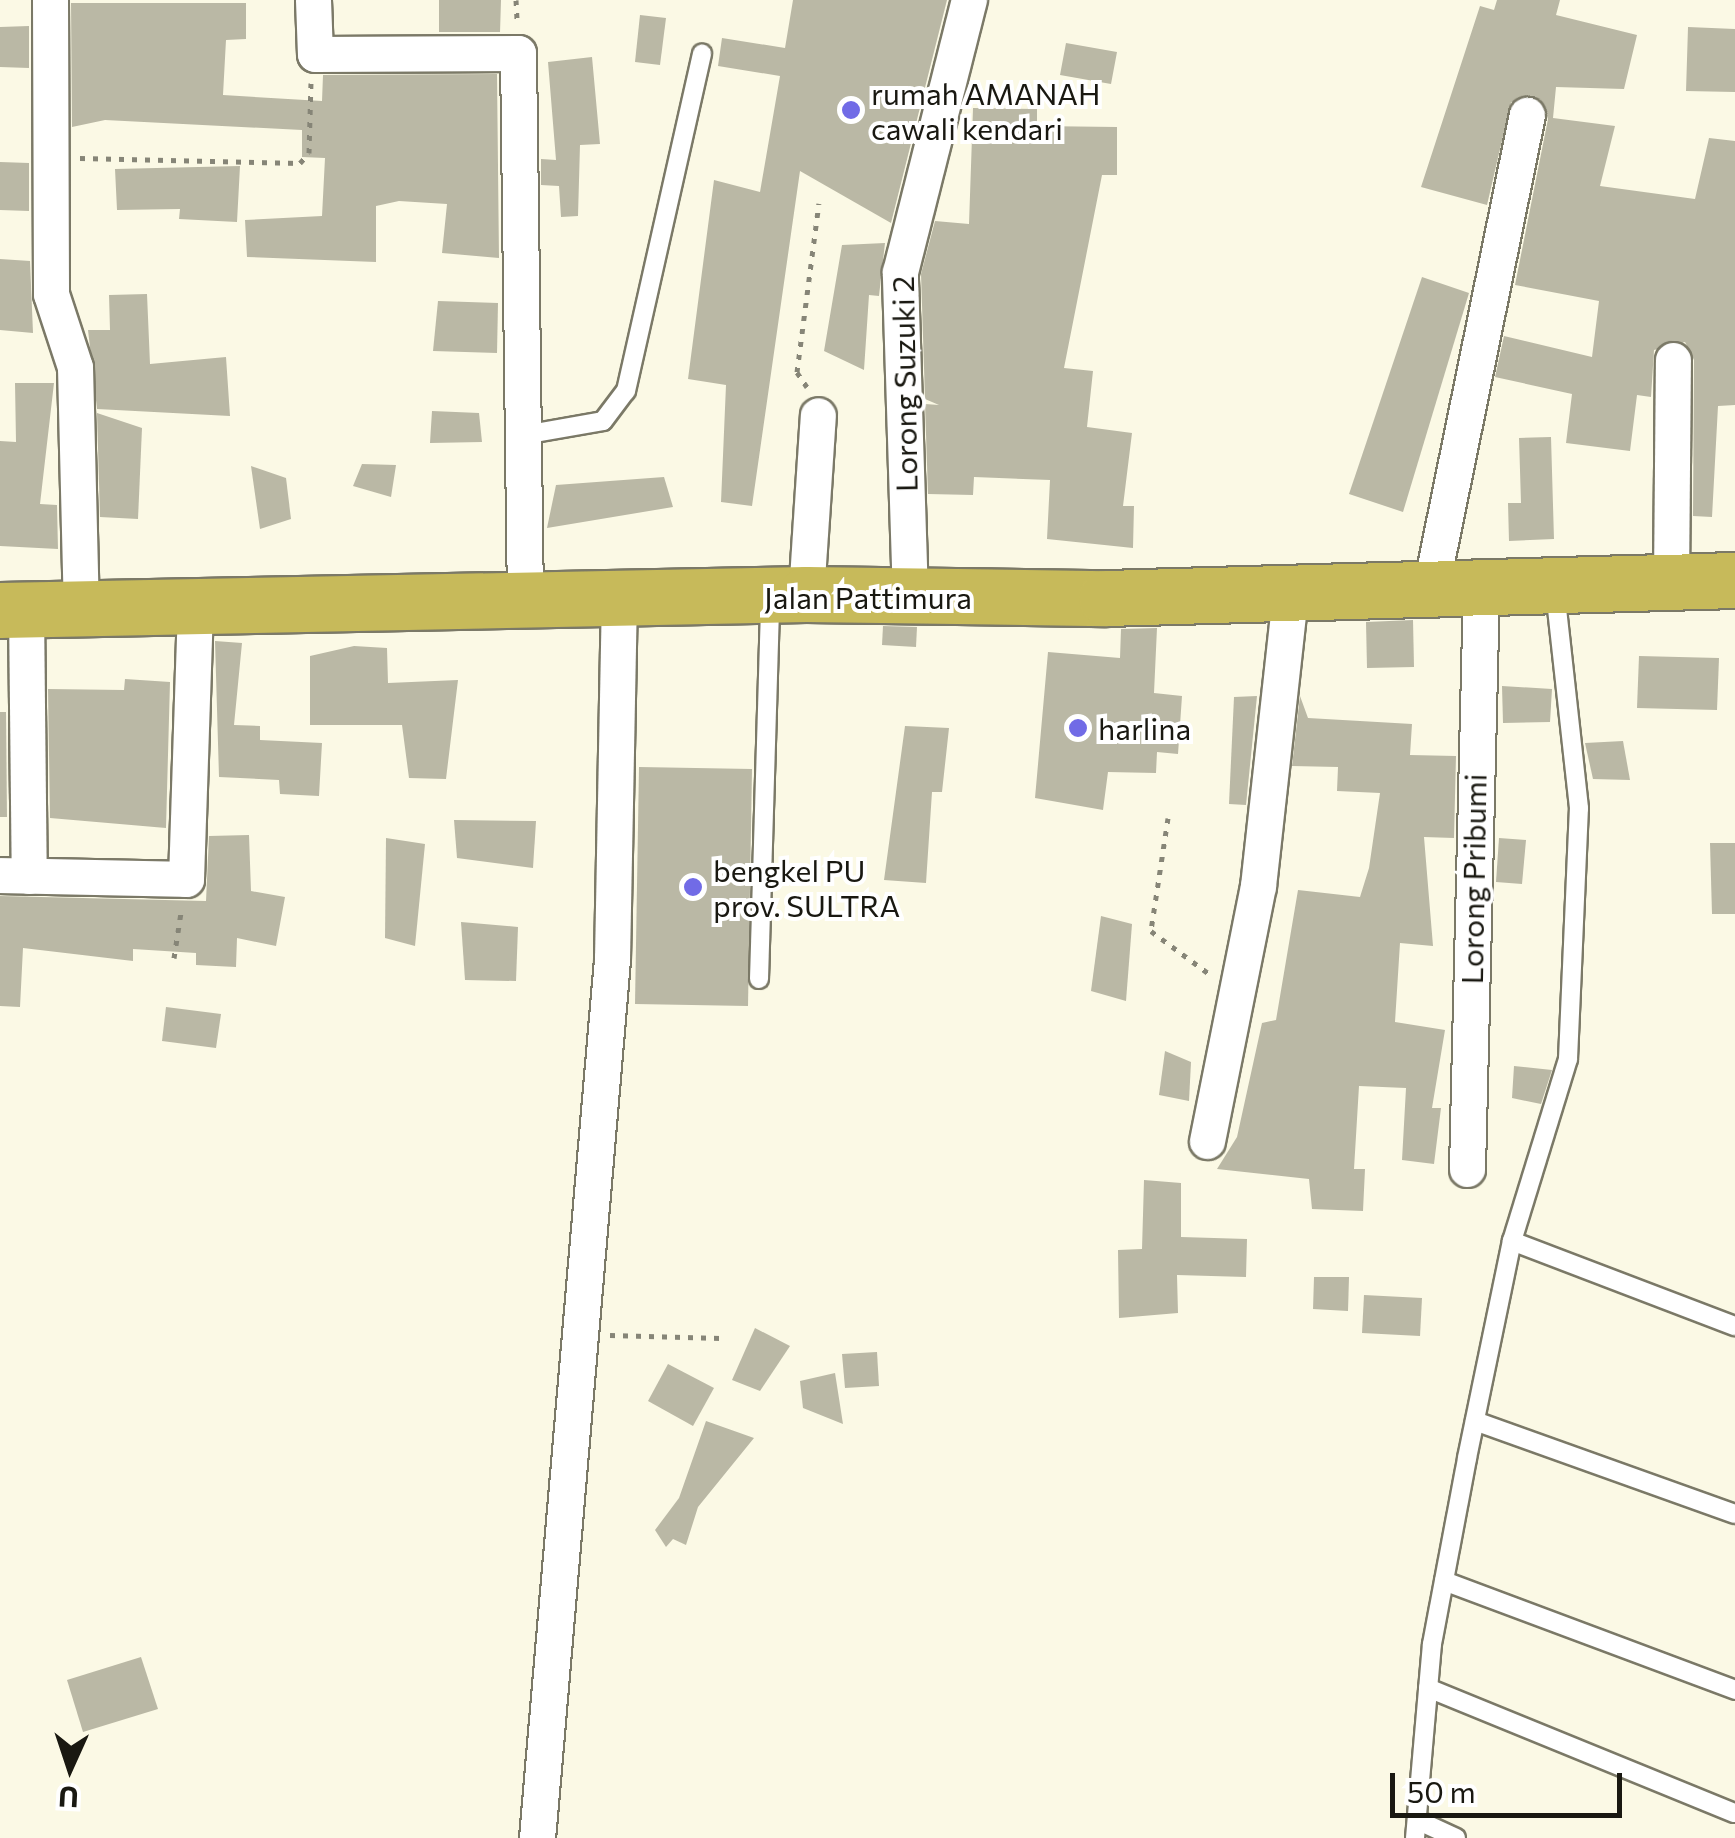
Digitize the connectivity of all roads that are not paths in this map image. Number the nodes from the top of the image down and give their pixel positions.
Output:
1 (50, 0) edge
2 (313, 0) edge
3 (969, 0) edge
4 (702, 53) dead end
5 (1527, 115) dead end
6 (1672, 360) dead end
7 (818, 415) dead end
8 (518, 436) junction
9 (1735, 580) edge
10 (1671, 581) junction
11 (1555, 589) junction
12 (1456, 590) junction
13 (1290, 594) junction
14 (788, 595) junction
15 (910, 597) junction
16 (619, 600) junction
17 (525, 604) junction
18 (81, 606) junction
19 (195, 608) junction
20 (13, 610) edge
21 (15, 876) edge
22 (759, 979) dead end
23 (1208, 1141) dead end
24 (1467, 1169) dead end
25 (1512, 1241) junction
26 (1735, 1326) edge
27 (1475, 1421) junction
28 (1735, 1514) edge
29 (1444, 1581) junction
30 (1428, 1688) junction
31 (1735, 1690) edge
32 (1735, 1813) edge
33 (1416, 1829) edge
34 (538, 1838) edge
35 (1456, 1838) edge

1 - 18 street
2 - 8 street
3 - 15 street, Lorong Suzuki 2
4 - 8 lane
5 - 12 street, Lorong Pribumi
6 - 10 street
7 - 14 street
8 - 17 street
9 - 10 highway, Jalan Pattimura
10 - 11 highway, Jalan Pattimura
11 - 12 highway, Jalan Pattimura
11 - 25 lane
12 - 13 highway, Jalan Pattimura
12 - 24 street, Lorong Pribumi
13 - 15 highway, Jalan Pattimura
13 - 23 street
14 - 15 highway, Jalan Pattimura
14 - 16 highway, Jalan Pattimura
14 - 22 lane
16 - 17 highway, Jalan Pattimura
16 - 34 street
17 - 19 highway, Jalan Pattimura
18 - 19 highway, Jalan Pattimura
18 - 20 highway, Jalan Pattimura
19 - 21 street
20 - 21 street
25 - 26 lane
25 - 27 lane
27 - 28 lane
27 - 29 lane
29 - 30 lane
29 - 31 lane
30 - 32 lane
30 - 33 lane
33 - 35 lane

